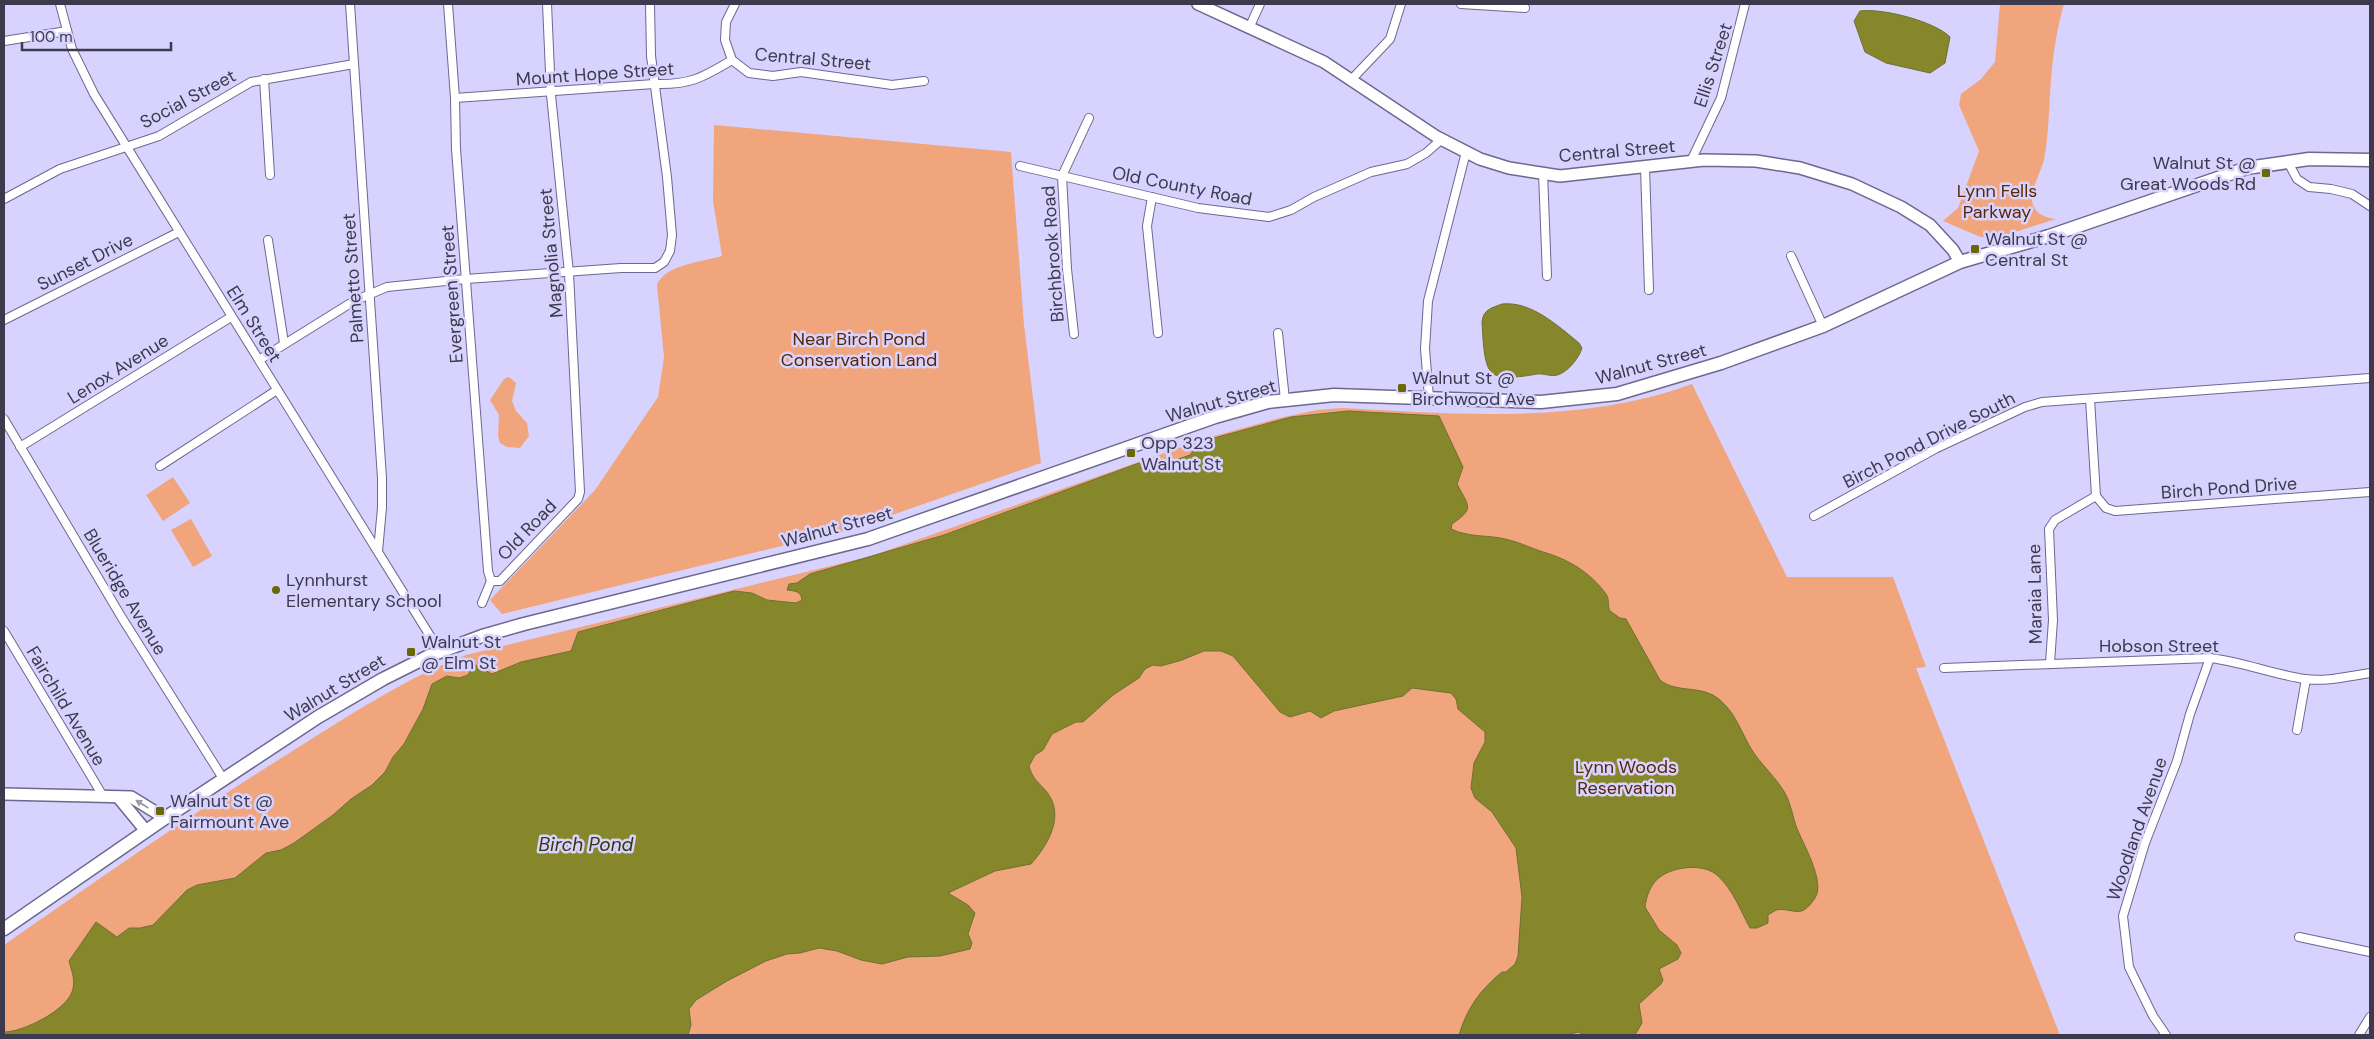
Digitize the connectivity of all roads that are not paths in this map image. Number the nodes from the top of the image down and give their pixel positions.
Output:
1 (60, 4) edge
2 (350, 4) edge
3 (448, 4) edge
4 (547, 4) edge
5 (650, 4) edge
6 (735, 4) edge
7 (1198, 4) edge
8 (1260, 4) edge
9 (1401, 4) edge
10 (1460, 4) edge
11 (1746, 4) edge
12 (1525, 8) dead end
13 (1250, 26) junction
14 (67, 31) junction
15 (4, 40) edge
16 (732, 60) junction
17 (354, 64) junction
18 (264, 79) junction
19 (1352, 79) junction
20 (924, 80) dead end
21 (654, 84) junction
22 (551, 92) junction
23 (455, 98) junction
24 (1089, 118) dead end
25 (1442, 140) junction
26 (126, 147) junction
27 (1466, 152) junction
28 (2370, 160) edge
29 (1691, 162) junction
30 (2288, 162) junction
31 (1020, 166) dead end
32 (1645, 167) junction
33 (1543, 173) junction
34 (270, 175) dead end
35 (1062, 176) junction
36 (1152, 197) junction
37 (4, 199) edge
38 (2370, 206) edge
39 (179, 232) junction
40 (268, 240) dead end
41 (1792, 256) dead end
42 (1960, 262) junction
43 (569, 272) junction
44 (1547, 276) dead end
45 (466, 278) junction
46 (1649, 290) dead end
47 (368, 294) junction
48 (231, 316) junction
49 (4, 320) edge
50 (1823, 326) junction
51 (1158, 333) dead end
52 (1278, 333) dead end
53 (1074, 334) dead end
54 (284, 343) junction
55 (258, 360) junction
56 (2370, 378) edge
57 (278, 390) junction
58 (1429, 398) junction
59 (2090, 399) junction
60 (1285, 400) junction
61 (4, 419) edge
62 (20, 447) junction
63 (160, 466) dead end
64 (2370, 492) edge
65 (2096, 496) junction
66 (578, 499) joint
67 (1814, 516) dead end
68 (378, 550) junction
69 (491, 581) junction
70 (482, 603) dead end
71 (4, 631) edge
72 (440, 652) junction
73 (2210, 658) junction
74 (2050, 663) junction
75 (1944, 668) dead end
76 (2370, 673) edge
77 (2306, 679) junction
78 (2297, 730) dead end
79 (224, 780) junction
80 (4, 794) edge
81 (102, 796) junction
82 (118, 796) junction
83 (164, 818) junction
84 (146, 831) junction
85 (4, 929) edge
86 (2299, 937) dead end
87 (2370, 952) edge
88 (2370, 1017) edge
89 (2166, 1035) edge
90 (2359, 1035) edge

1 - 14 street, Elm Street
2 - 17 street, Palmetto Street
3 - 23 street, Evergreen Street
4 - 22 street, Magnolia Street
5 - 21 street
6 - 16 street, Central Street
7 - 13 street, Central Street
8 - 13 street
9 - 19 street
10 - 12 street
11 - 29 street, Ellis Street
13 - 19 street, Central Street
14 - 15 street
14 - 26 street, Elm Street
16 - 20 street, Central Street
16 - 21 street, Mount Hope Street
17 - 18 street, Social Street
17 - 47 street, Palmetto Street
18 - 26 street, Social Street
18 - 34 street
19 - 25 street, Central Street
21 - 22 street, Mount Hope Street
21 - 43 street
22 - 23 street, Mount Hope Street
22 - 43 street, Magnolia Street
23 - 45 street, Evergreen Street
24 - 35 street, Birchbrook Road
25 - 27 street, Central Street
25 - 36 street, Old County Road
26 - 37 street, Social Street
26 - 39 street, Elm Street
27 - 33 street, Central Street
27 - 58 street
28 - 30 main road, Walnut Street
29 - 32 street, Central Street
29 - 42 street, Central Street
30 - 38 street
30 - 42 main road, Walnut Street
31 - 35 street, Old County Road
32 - 33 street, Central Street
32 - 46 street
33 - 44 street
35 - 36 street, Old County Road
35 - 53 street, Birchbrook Road
36 - 51 street
39 - 48 street, Elm Street
39 - 49 street, Sunset Drive
40 - 54 street
41 - 50 street
42 - 50 main road, Walnut Street
43 - 45 street
43 - 66 street, Magnolia Street
45 - 47 street
45 - 69 street, Evergreen Street
47 - 54 street
47 - 68 street, Palmetto Street
48 - 55 street, Elm Street
48 - 62 street, Lenox Avenue
50 - 58 main road, Walnut Street
52 - 60 street
54 - 55 street
55 - 57 street, Elm Street
56 - 59 street
57 - 63 street
57 - 68 street, Elm Street
58 - 60 main road, Walnut Street
59 - 65 street
59 - 67 street, Birch Pond Drive South
60 - 72 main road, Walnut Street
61 - 62 street, Blueridge Avenue
62 - 79 street, Blueridge Avenue
64 - 65 street, Birch Pond Drive
65 - 74 street, Maraia Lane
66 - 69 street, Old Road
68 - 72 street, Elm Street
69 - 70 street, Old Road
71 - 81 street, Fairchild Avenue
72 - 79 main road, Walnut Street
73 - 74 street, Hobson Street
73 - 77 street, Hobson Street
73 - 89 street, Woodland Avenue
74 - 75 street, Hobson Street
76 - 77 street, Hobson Street
77 - 78 street
79 - 83 main road, Walnut Street
80 - 81 street
81 - 82 street
83 -> 82 street
82 - 84 street
83 - 84 main road, Walnut Street
84 - 85 main road, Walnut Street
86 - 87 street
88 - 90 street

